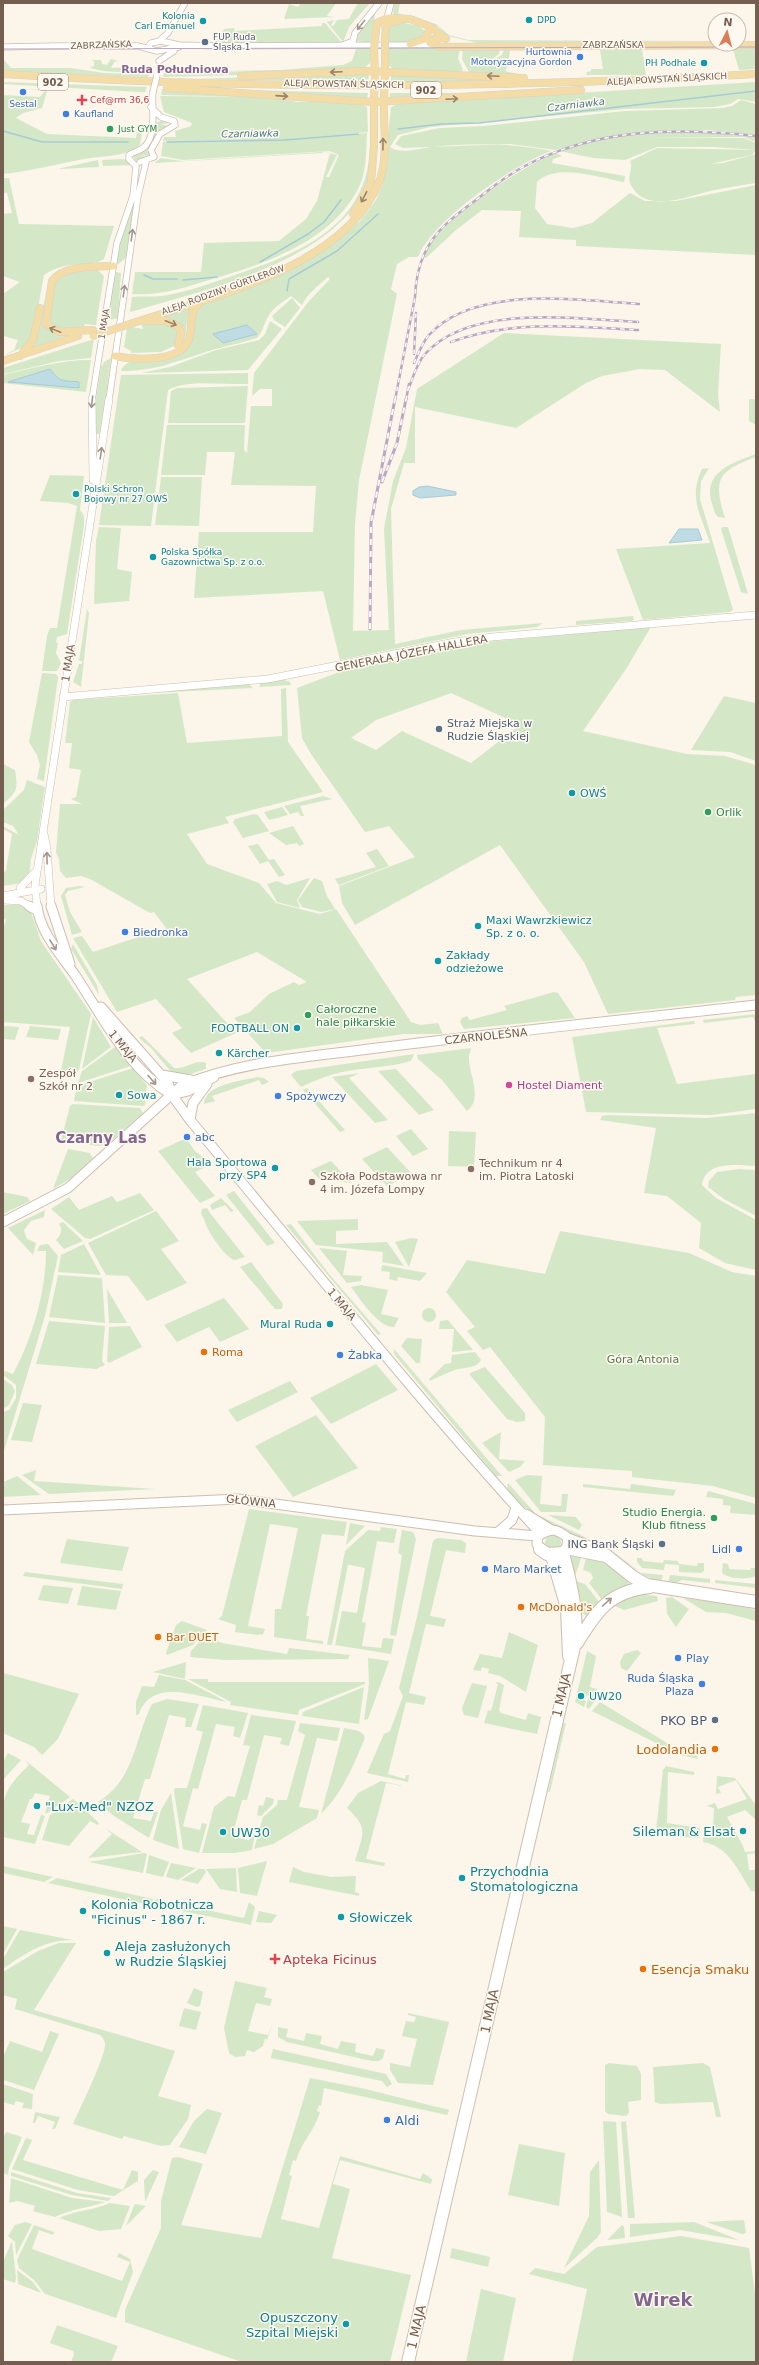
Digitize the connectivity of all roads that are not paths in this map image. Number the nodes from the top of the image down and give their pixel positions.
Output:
1 (185, 3) edge
2 (379, 3) edge
3 (384, 3) edge
4 (392, 3) edge
5 (387, 15) junction
6 (375, 25) junction
7 (385, 28) junction
8 (429, 30) junction
9 (437, 32) junction
10 (168, 33) junction
11 (159, 41) junction
12 (353, 41) junction
13 (432, 42) junction
14 (447, 42) junction
15 (410, 44) junction
16 (756, 45) edge
17 (168, 46) junction
18 (222, 46) junction
19 (342, 46) junction
20 (360, 46) junction
21 (380, 46) junction
22 (496, 46) junction
23 (3, 47) edge
24 (151, 47) junction
25 (186, 47) junction
26 (374, 58) junction
27 (158, 59) junction
28 (356, 72) junction
29 (385, 72) junction
30 (3, 74) edge
31 (375, 74) junction
32 (756, 74) edge
33 (583, 78) dead end
34 (3, 79) edge
35 (115, 79) junction
36 (541, 79) junction
37 (756, 79) edge
38 (657, 80) junction
39 (103, 84) junction
40 (650, 85) junction
41 (603, 89) dead end
42 (588, 90) dead end
43 (373, 100) junction
44 (384, 100) junction
45 (399, 102) junction
46 (151, 107) junction
47 (383, 111) junction
48 (167, 119) junction
49 (153, 122) junction
50 (132, 162) junction
51 (146, 162) junction
52 (129, 261) junction
53 (114, 263) junction
54 (102, 267) junction
55 (127, 272) junction
56 (112, 274) junction
57 (210, 296) junction
58 (133, 320) junction
59 (93, 333) junction
60 (101, 349) junction
61 (116, 352) junction
62 (20, 356) junction
63 (128, 357) junction
64 (3, 361) edge
65 (98, 364) junction
66 (114, 365) junction
67 (3, 367) edge
68 (94, 492) junction
69 (756, 615) edge
70 (64, 694) junction
71 (44, 834) junction
72 (36, 871) junction
73 (48, 886) junction
74 (20, 888) junction
75 (35, 888) junction
76 (3, 891) edge
77 (3, 896) edge
78 (3, 900) edge
79 (38, 912) junction
80 (75, 975) junction
81 (83, 988) junction
82 (756, 1005) edge
83 (162, 1074) junction
84 (217, 1075) junction
85 (194, 1080) junction
86 (210, 1081) junction
87 (172, 1095) junction
88 (190, 1120) junction
89 (3, 1222) edge
90 (516, 1508) junction
91 (3, 1510) edge
92 (550, 1529) junction
93 (497, 1534) junction
94 (538, 1537) junction
95 (563, 1549) junction
96 (654, 1586) junction
97 (756, 1602) edge
98 (576, 1645) junction
99 (569, 1660) junction
100 (408, 2362) edge

1 - 10 street
2 -> 12 street
3 - 6 street, ALEJA RODZINY GÜRTLERÓW
4 - 5 street, ALEJA RODZINY GÜRTLERÓW
5 - 6 main road
5 - 7 street, ALEJA RODZINY GÜRTLERÓW
5 - 9 main road
6 - 26 main road, ALEJA RODZINY GÜRTLERÓW, bridge
7 - 8 main road
7 - 29 main road, ALEJA RODZINY GÜRTLERÓW, bridge
8 - 13 main road
8 - 15 main road
9 - 14 main road
9 - 22 main road
10 - 11 street
10 - 17 street
11 - 17 street
11 - 24 street
12 - 19 street
12 - 20 street
13 - 14 main road, ZABRZAŃSKA
13 - 15 street
13 - 21 street
14 - 22 main road, ZABRZAŃSKA
15 - 21 street
16 - 22 main road, ZABRZAŃSKA
17 - 18 street
17 - 24 street
17 - 25 street
17 - 27 street
18 - 19 street
18 - 25 street
19 - 20 street
20 - 21 street
23 - 24 street, ZABRZAŃSKA
24 - 27 street
25 - 27 street
26 - 28 main road
26 - 31 main road, ALEJA RODZINY GÜRTLERÓW
27 - 46 street, bridge
28 - 31 main road
28 -> 35 main road
29 - 31 main road
36 -> 29 main road
29 - 44 main road, ALEJA RODZINY GÜRTLERÓW, bridge
30 - 35 main road, ALEJA POWSTAŃ ŚLĄSKICH / 902
31 - 43 main road, ALEJA RODZINY GÜRTLERÓW, bridge
32 - 38 main road, ALEJA POWSTAŃ ŚLĄSKICH / 902
33 - 36 main road
34 - 39 main road, ALEJA POWSTAŃ ŚLĄSKICH / 902
35 - 38 main road, ALEJA POWSTAŃ ŚLĄSKICH / 902
36 - 38 main road
37 - 40 main road, ALEJA POWSTAŃ ŚLĄSKICH / 902
39 - 40 main road, ALEJA POWSTAŃ ŚLĄSKICH / 902
39 -> 43 main road
40 - 41 main road
45 -> 42 main road
43 - 44 main road
43 -> 58 main road, ALEJA RODZINY GÜRTLERÓW
44 - 45 main road
44 - 47 main road, ALEJA RODZINY GÜRTLERÓW
45 - 47 main road
46 - 48 street
46 - 49 street
57 -> 47 main road, ALEJA RODZINY GÜRTLERÓW
48 - 49 street
48 - 51 street, 1 MAJA
49 - 50 street
50 - 51 street
50 - 53 street, 1 MAJA
52 -> 51 street, 1 MAJA
52 - 53 street
52 - 55 street, 1 MAJA
53 - 54 main road
53 - 55 street
53 - 56 street, 1 MAJA
54 - 56 main road
59 -> 54 main road
54 - 62 main road
61 -> 55 street, 1 MAJA
56 - 60 street, 1 MAJA
57 - 58 main road, ALEJA RODZINY GÜRTLERÓW
57 - 63 main road
58 - 59 main road, ALEJA RODZINY GÜRTLERÓW, bridge
58 -> 63 main road
59 - 62 main road, ALEJA RODZINY GÜRTLERÓW
59 - 67 main road, ALEJA RODZINY GÜRTLERÓW
60 - 61 street
60 - 65 street, 1 MAJA
61 - 63 main road
61 - 65 street
61 - 66 street, 1 MAJA
62 - 64 main road, ALEJA RODZINY GÜRTLERÓW
63 - 66 main road
65 -> 68 street, 1 MAJA
68 -> 66 street, 1 MAJA
68 - 70 street, 1 MAJA
69 - 70 street, GENERAŁA JÓZEFA HALLERA
70 - 71 street, 1 MAJA
71 - 72 street, 1 MAJA
73 -> 71 street, 1 MAJA
72 - 74 street
72 - 75 street, 1 MAJA
73 - 75 street
73 - 80 street, 1 MAJA
74 - 75 street
74 - 76 street
75 - 77 street
75 - 79 street, 1 MAJA
78 - 79 street
79 -> 80 street, 1 MAJA
80 - 81 street, 1 MAJA
81 - 83 street, 1 MAJA
81 -> 87 street, 1 MAJA
82 - 84 street, CZARNOLEŚNA
83 - 85 street
83 - 87 street, 1 MAJA
84 - 85 street, CZARNOLEŚNA
84 - 86 street, CZARNOLEŚNA
85 - 87 street, CZARNOLEŚNA
86 - 87 street, CZARNOLEŚNA
86 - 88 street
87 - 88 street, 1 MAJA
87 - 89 street
88 - 90 street, 1 MAJA
90 - 92 street, 1 MAJA
90 - 93 street
90 - 94 street, 1 MAJA
91 - 93 street, GŁÓWNA
92 - 94 street
92 - 95 street, 1 MAJA
93 - 94 street, GŁÓWNA
94 - 95 street
95 - 96 street
95 - 98 street, 1 MAJA
95 - 99 street, 1 MAJA
96 - 97 street
98 -> 96 street
98 - 99 street, 1 MAJA
99 - 100 street, 1 MAJA

